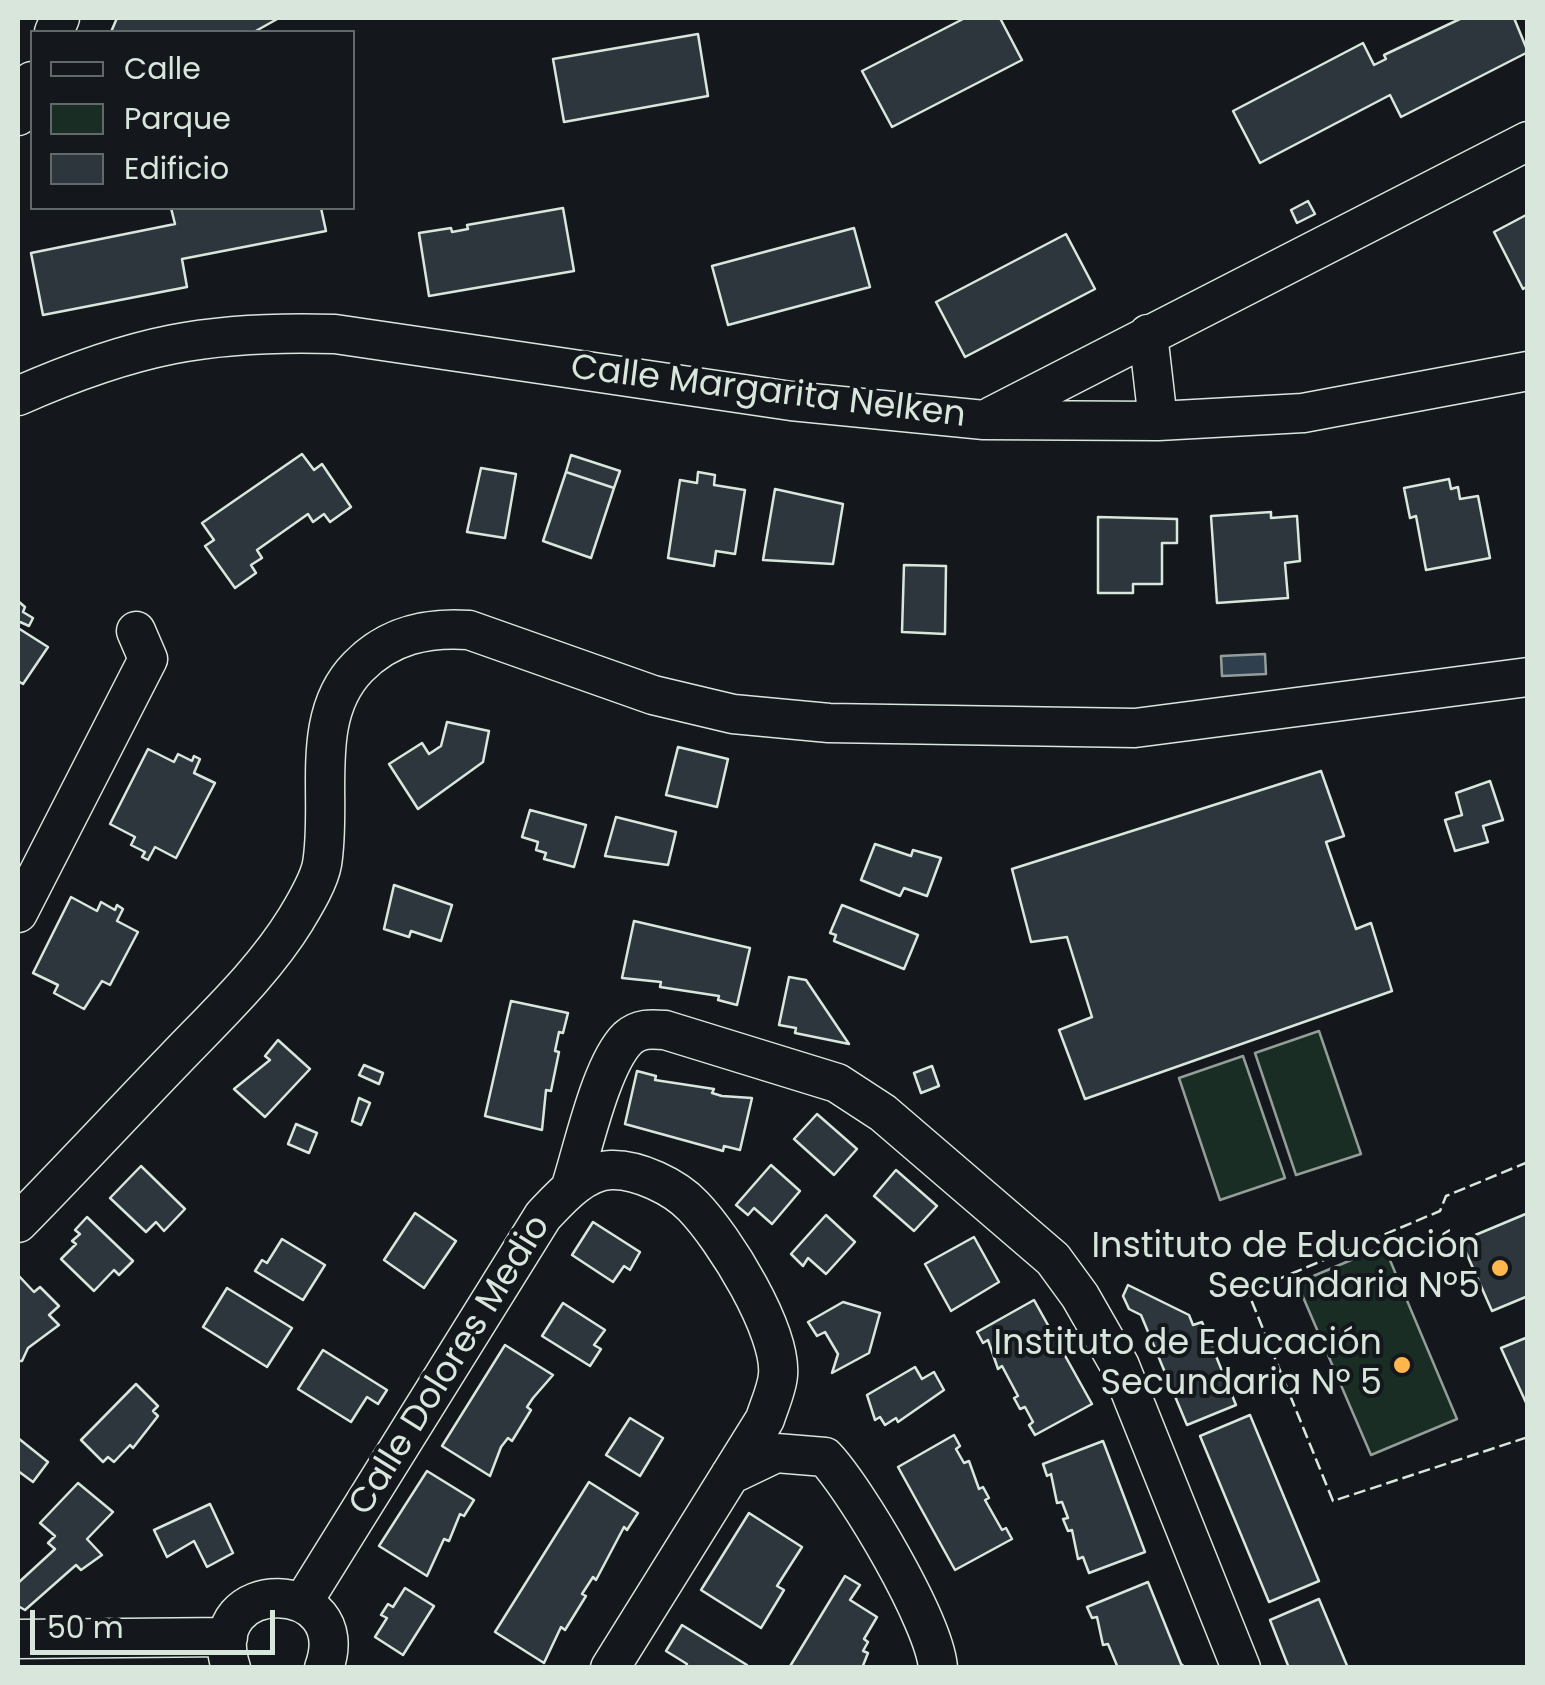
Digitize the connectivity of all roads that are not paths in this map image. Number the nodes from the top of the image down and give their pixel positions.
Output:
1 (30, 87) edge
2 (18, 116) edge
3 (1528, 141) edge
4 (1148, 334) junction
5 (1528, 371) edge
6 (18, 396) edge
7 (984, 420) junction
8 (1158, 422) junction
9 (136, 631) dead end
10 (1528, 677) edge
11 (18, 913) edge
12 (572, 1186) junction
13 (18, 1223) edge
14 (730, 1476) junction
15 (303, 1602) junction
16 (18, 1639) edge
17 (229, 1652) edge
18 (324, 1668) edge
19 (610, 1668) edge
20 (938, 1668) edge
21 (1241, 1668) edge

1 - 2 street
3 - 4 street
4 - 7 street
4 - 8 street
5 - 8 street, Calle Margarita Nelken
6 - 7 street, Calle Margarita Nelken
7 - 8 street, Calle Margarita Nelken
9 - 11 street
10 - 13 street
12 - 14 street, Calle Dolores Medio
12 - 15 street, Calle Dolores Medio
12 - 21 street
14 - 19 street, Calle Dolores Medio
14 - 20 street
15 - 17 street
15 - 18 street
16 - 17 street

